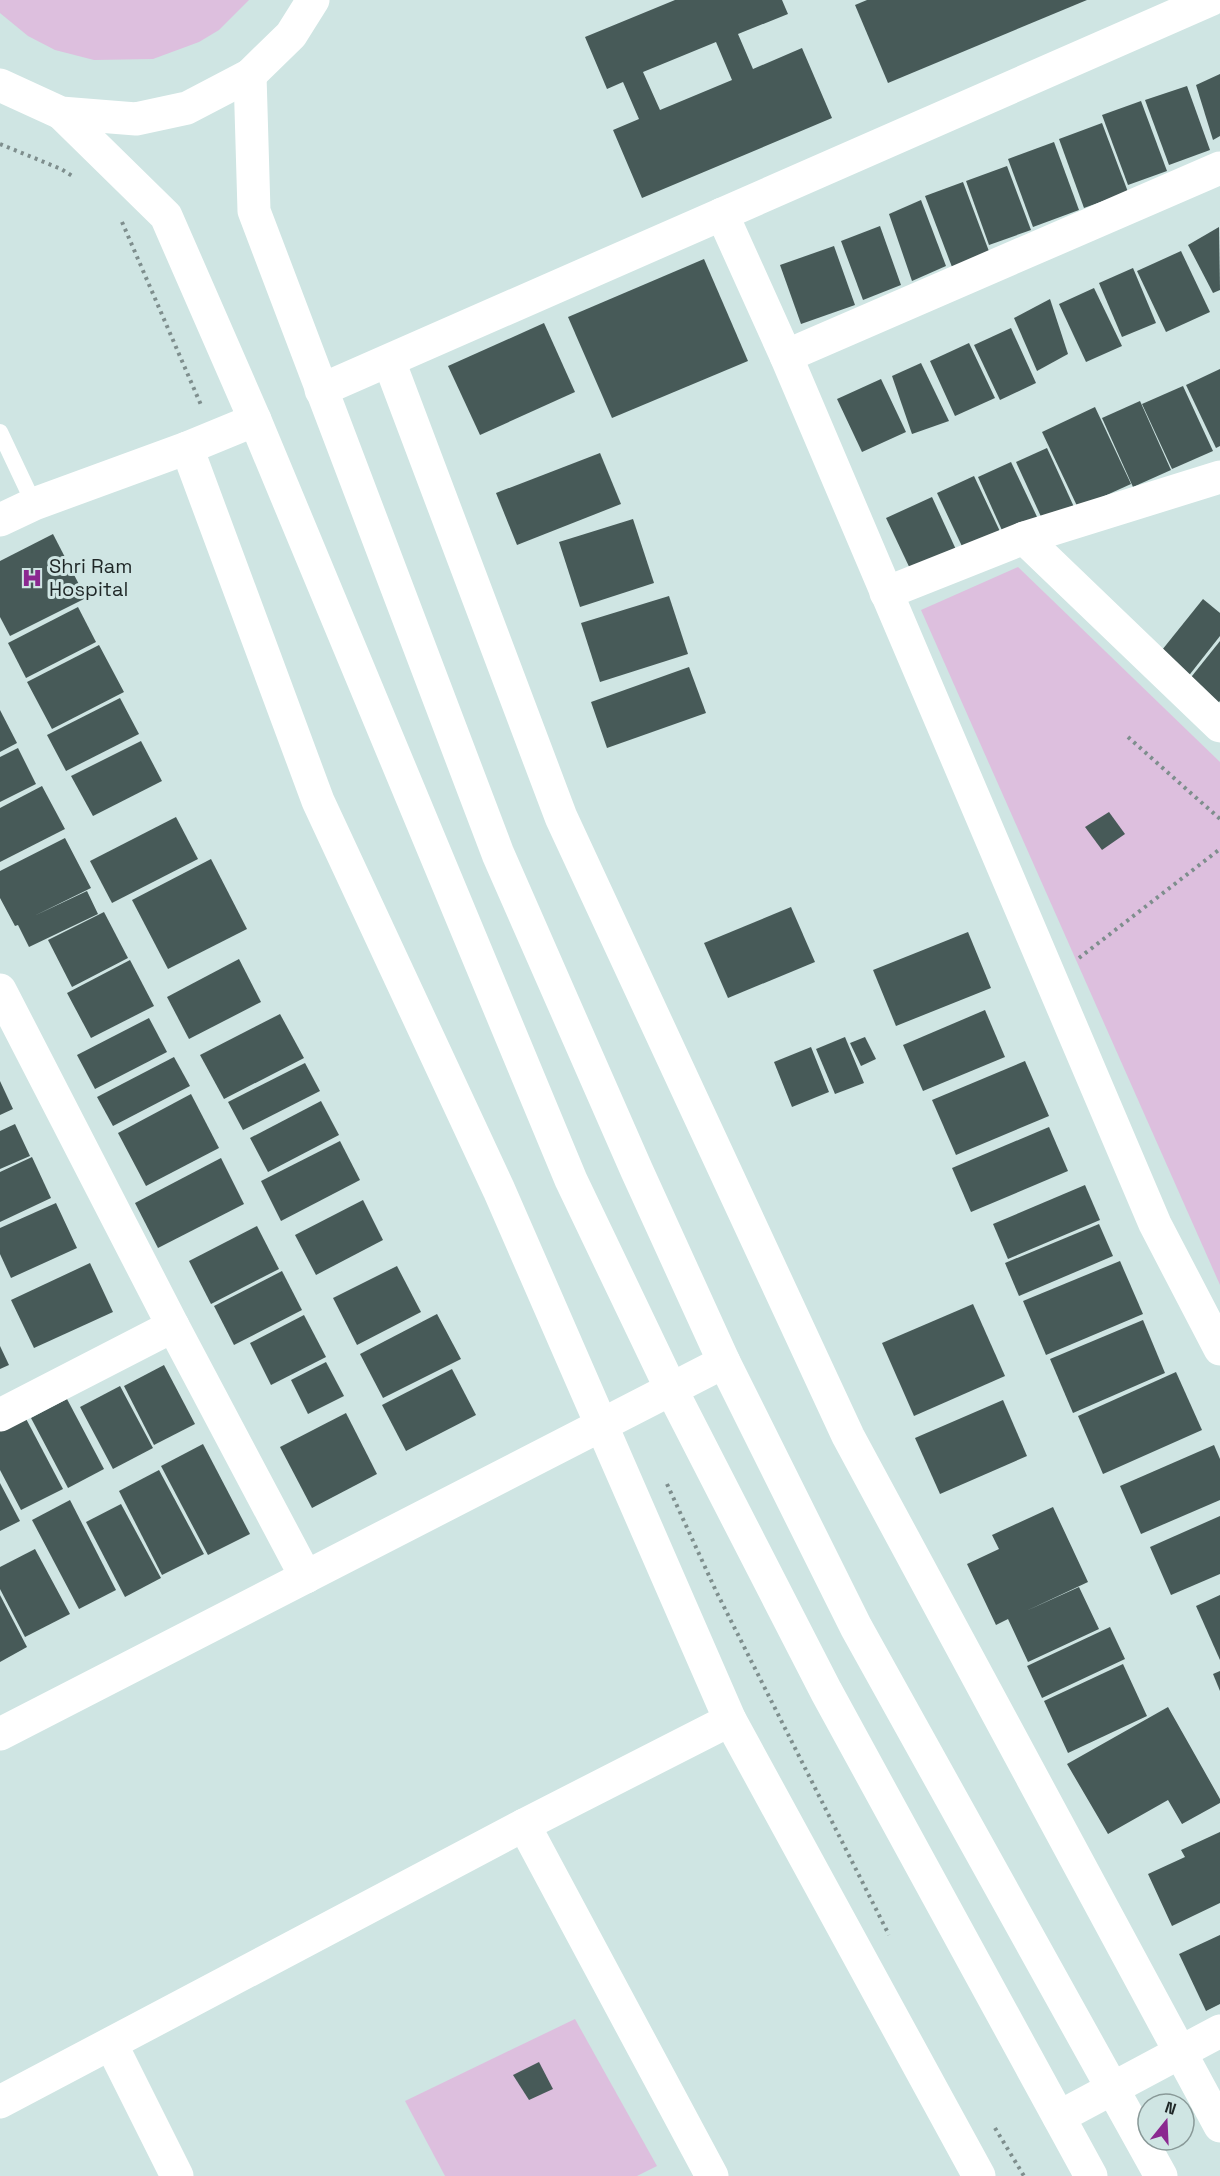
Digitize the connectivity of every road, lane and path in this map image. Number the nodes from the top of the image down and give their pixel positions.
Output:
1 (313, 0) edge
2 (1210, 0) edge
3 (250, 75) junction
4 (0, 85) edge
5 (61, 113) junction
6 (0, 144) edge
7 (1220, 168) edge
8 (82, 181) dead end
9 (722, 214) junction
10 (120, 216) dead end
11 (786, 356) junction
12 (389, 361) junction
13 (321, 390) junction
14 (202, 406) dead end
15 (255, 420) junction
16 (0, 432) edge
17 (187, 448) junction
18 (1220, 477) edge
19 (34, 504) junction
20 (0, 520) edge
21 (1024, 538) junction
22 (886, 593) junction
23 (1220, 726) edge
24 (1128, 737) dead end
25 (1220, 819) edge
26 (1220, 849) edge
27 (1075, 948) dead end
28 (0, 990) edge
29 (173, 1326) junction
30 (1219, 1346) edge
31 (724, 1362) junction
32 (671, 1389) junction
33 (0, 1415) edge
34 (602, 1425) junction
35 (666, 1482) dead end
36 (306, 1577) junction
37 (730, 1720) junction
38 (0, 1734) edge
39 (524, 1825) junction
40 (894, 1944) dead end
41 (1220, 2031) edge
42 (111, 2044) junction
43 (1178, 2052) junction
44 (1112, 2088) junction
45 (0, 2102) edge
46 (1059, 2117) junction
47 (1220, 2126) edge
48 (994, 2128) dead end
49 (707, 2174) edge
50 (177, 2176) edge
51 (979, 2176) edge
52 (1024, 2176) edge
53 (1091, 2176) edge
54 (1161, 2176) edge

1 - 3 street
2 - 9 street
3 - 5 street
3 - 13 street
4 - 5 street
5 - 15 street
6 - 8 path
7 - 11 street
9 - 11 street
9 - 12 street
10 - 14 path
11 - 22 street
12 - 13 street
12 - 43 street
13 - 31 street
15 - 17 street
15 - 32 street
16 - 19 lane
17 - 19 street
17 - 34 street
18 - 21 street
19 - 20 street
21 - 22 street
21 - 23 street
22 - 30 street
24 - 25 path
26 - 27 path
28 - 29 street
29 - 33 street
29 - 36 street
31 - 32 street
31 - 44 street
32 - 34 street
32 - 46 street
34 - 36 street
34 - 37 street
35 - 40 path
36 - 38 street
37 - 39 street
37 - 51 street
39 - 42 street
39 - 49 street
41 - 43 street
42 - 45 street
42 - 50 street
43 - 44 street
43 - 47 street
44 - 46 street
44 - 54 street
46 - 53 street
48 - 52 path

